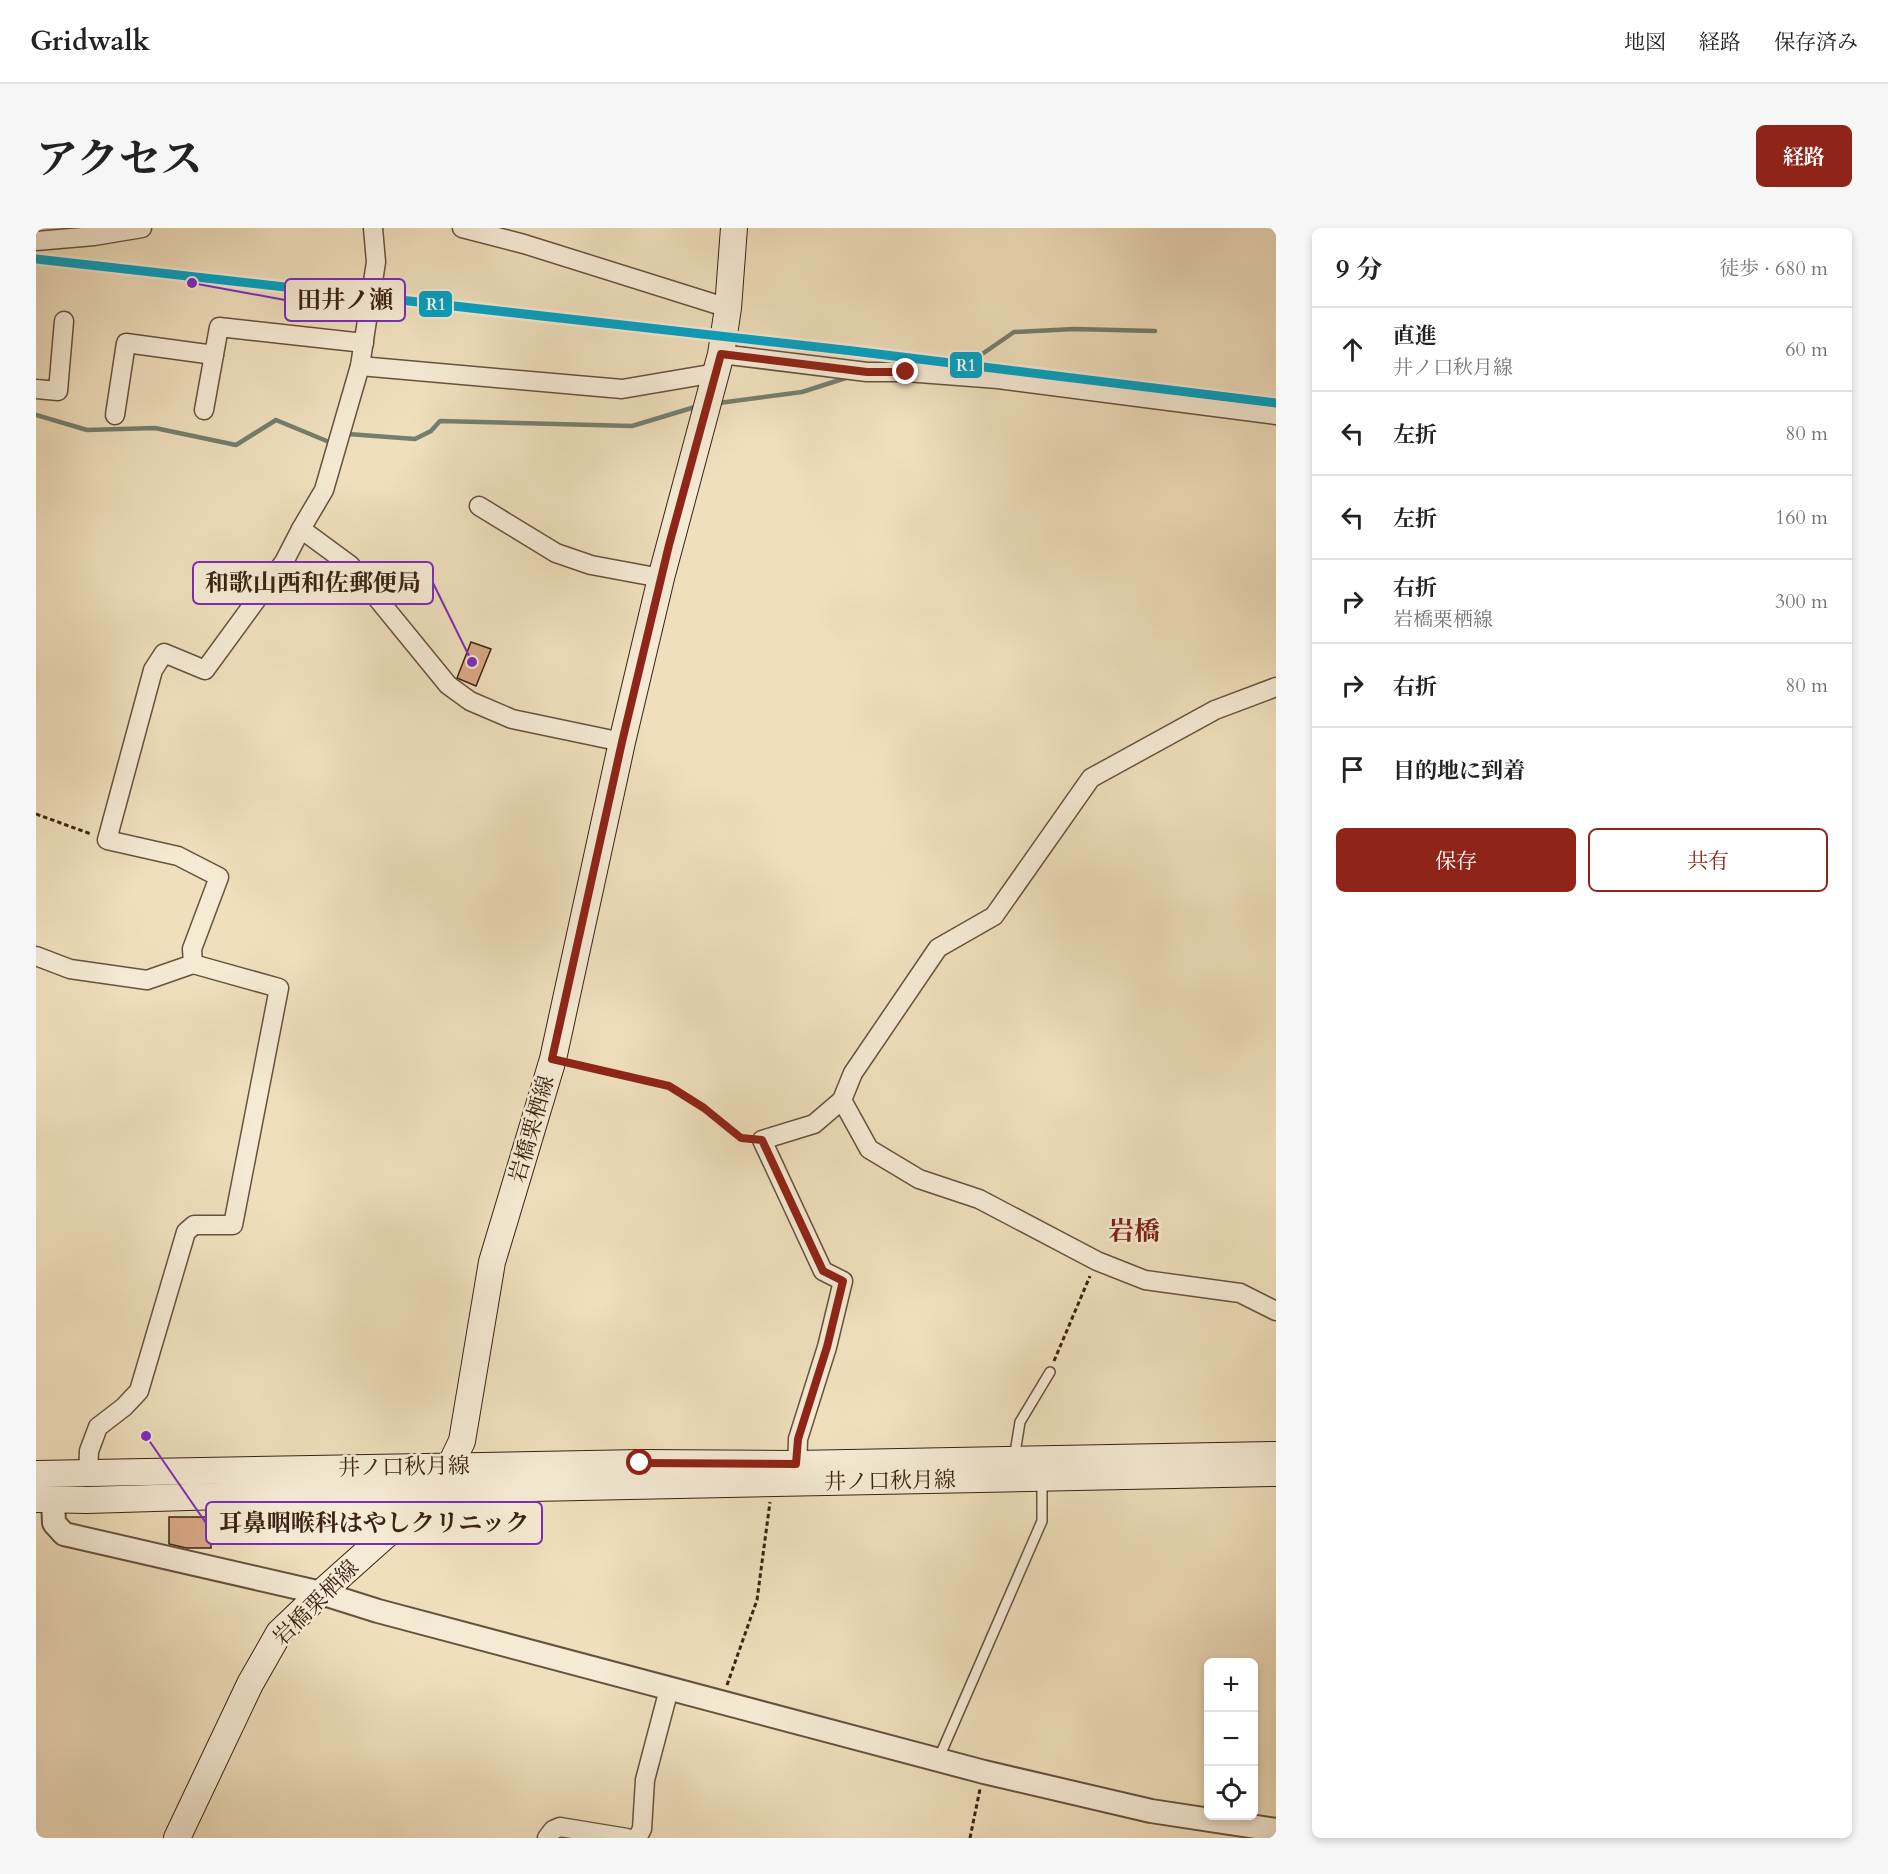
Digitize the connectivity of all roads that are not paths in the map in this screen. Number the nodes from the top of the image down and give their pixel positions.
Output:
1 (142, 228) edge
2 (373, 228) edge
3 (462, 228) edge
4 (734, 228) edge
5 (36, 241) edge
6 (728, 308) junction
7 (64, 321) dead end
8 (364, 343) junction
9 (214, 355) junction
10 (719, 364) junction
11 (360, 366) junction
12 (36, 389) edge
13 (204, 410) dead end
14 (115, 415) dead end
15 (1276, 415) edge
16 (479, 506) dead end
17 (301, 529) junction
18 (661, 578) junction
19 (1276, 687) edge
20 (622, 742) junction
21 (36, 956) edge
22 (193, 964) junction
23 (842, 1100) junction
24 (1276, 1311) edge
25 (1050, 1372) road end
26 (1276, 1455) edge
27 (1014, 1460) junction
28 (450, 1466) junction
29 (797, 1473) junction
30 (1276, 1473) edge
31 (36, 1474) edge
32 (88, 1474) junction
33 (1042, 1478) junction
34 (431, 1490) junction
35 (44, 1500) edge
36 (321, 1593) junction
37 (669, 1689) junction
38 (938, 1760) junction
39 (1276, 1830) edge
40 (177, 1838) edge
41 (547, 1838) edge
42 (627, 1838) edge
43 (637, 1838) edge

1 - 5 street
2 - 8 street
3 - 6 street
4 - 6 main road, 岩橋栗栖線
6 - 10 main road, 岩橋栗栖線
7 - 12 street
8 - 9 street
8 - 11 street
9 - 13 street
9 - 14 street
10 - 11 street
10 - 15 street
10 - 18 main road, 岩橋栗栖線
11 - 17 street
16 - 18 street
17 - 20 street
17 - 22 street
18 - 20 main road, 岩橋栗栖線
19 - 23 street
20 - 28 main road, 岩橋栗栖線
21 - 22 street
22 - 32 street
23 - 24 street
23 - 29 street
25 - 27 lane
26 - 27 main road, 井ノ口秋月線
27 - 29 main road, 井ノ口秋月線
28 - 29 main road, 井ノ口秋月線
28 - 32 main road, 井ノ口秋月線
28 - 34 main road, 岩橋栗栖線
29 - 33 main road, 井ノ口秋月線
29 - 34 main road, 井ノ口秋月線
30 - 33 main road, 井ノ口秋月線
31 - 32 main road, 井ノ口秋月線
33 - 38 lane
34 - 35 main road, 井ノ口秋月線
34 - 36 main road, 岩橋栗栖線
35 - 36 street
36 - 37 street
36 - 40 main road, 岩橋栗栖線
37 - 38 street
37 - 43 street
38 - 39 street
41 - 42 street

